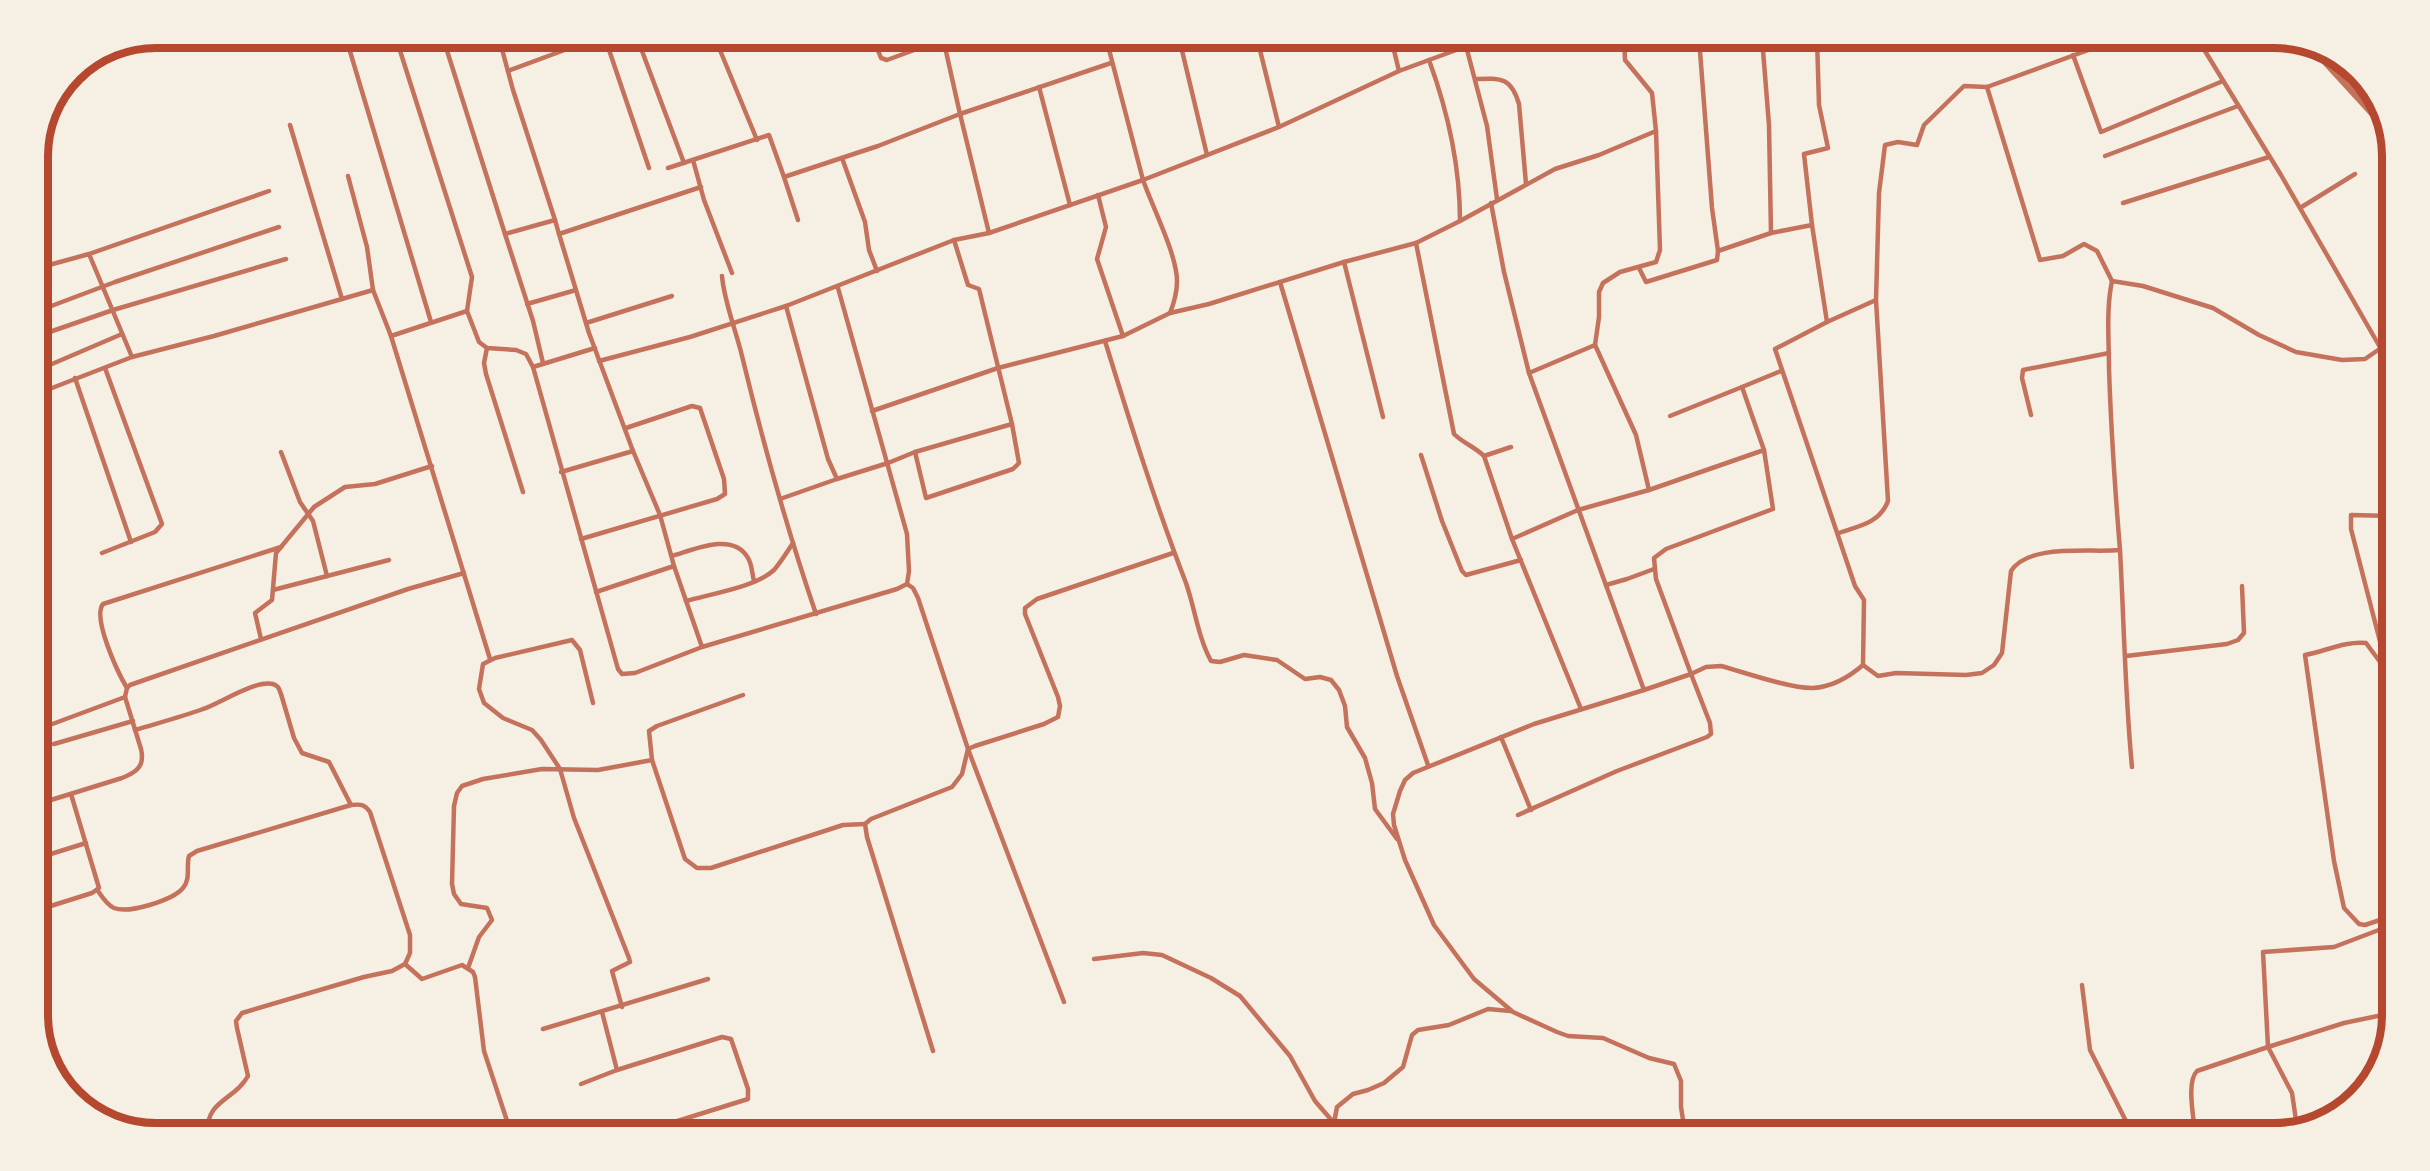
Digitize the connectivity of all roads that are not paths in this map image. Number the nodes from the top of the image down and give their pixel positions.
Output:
1 (349, 48) edge
2 (399, 48) edge
3 (446, 48) edge
4 (502, 48) edge
5 (570, 48) edge
6 (608, 48) edge
7 (641, 48) edge
8 (719, 48) edge
9 (877, 48) edge
10 (919, 48) edge
11 (947, 48) edge
12 (1108, 48) edge
13 (1181, 48) edge
14 (1259, 48) edge
15 (1393, 48) edge
16 (1461, 48) edge
17 (1467, 48) edge
18 (1624, 48) edge
19 (1700, 48) edge
20 (1763, 48) edge
21 (1817, 48) edge
22 (2093, 48) edge
23 (2203, 48) edge
24 (2073, 55) junction
25 (2322, 59) edge
26 (1429, 60) junction
27 (1111, 63) junction
28 (508, 71) junction
29 (1399, 71) junction
30 (1476, 79) junction
31 (2223, 81) junction
32 (1039, 87) junction
33 (1987, 87) junction
34 (2238, 106) junction
35 (960, 114) junction
36 (2374, 116) edge
37 (290, 124) dead end
38 (1279, 127) junction
39 (1656, 131) junction
40 (757, 140) junction
41 (1207, 154) junction
42 (2105, 156) dead end
43 (2269, 157) junction
44 (842, 158) junction
45 (693, 160) junction
46 (684, 163) junction
47 (649, 168) dead end
48 (668, 168) dead end
49 (2355, 174) dead end
50 (348, 176) dead end
51 (784, 177) junction
52 (1143, 180) junction
53 (1526, 184) junction
54 (701, 187) junction
55 (269, 191) dead end
56 (1098, 195) junction
57 (1497, 199) junction
58 (1491, 202) junction
59 (2123, 203) dead end
60 (1070, 205) junction
61 (2300, 208) junction
62 (555, 220) junction
63 (798, 220) dead end
64 (1460, 221) junction
65 (1812, 225) junction
66 (279, 227) dead end
67 (989, 233) junction
68 (1771, 233) junction
69 (505, 234) junction
70 (559, 234) junction
71 (954, 240) junction
72 (1416, 243) junction
73 (1719, 251) junction
74 (89, 254) junction
75 (286, 258) dead end
76 (1344, 262) junction
77 (48, 265) edge
78 (1639, 268) junction
79 (877, 272) junction
80 (732, 273) dead end
81 (722, 276) dead end
82 (2112, 281) junction
83 (1280, 282) junction
84 (102, 287) junction
85 (838, 288) junction
86 (372, 290) junction
87 (576, 290) junction
88 (672, 296) dead end
89 (342, 299) junction
90 (1876, 300) junction
91 (527, 304) junction
92 (786, 306) junction
93 (48, 307) edge
94 (114, 310) junction
95 (467, 311) junction
96 (1170, 313) junction
97 (734, 321) junction
98 (431, 322) junction
99 (1827, 322) junction
100 (586, 323) junction
101 (48, 333) edge
102 (122, 334) junction
103 (391, 336) junction
104 (1123, 336) junction
105 (1105, 341) junction
106 (1595, 345) junction
107 (487, 348) junction
108 (595, 348) junction
109 (2381, 348) joint
110 (2109, 353) junction
111 (132, 357) junction
112 (599, 361) junction
113 (543, 363) junction
114 (48, 366) edge
115 (533, 367) junction
116 (998, 368) junction
117 (105, 369) junction
118 (1781, 371) junction
119 (1529, 373) junction
120 (75, 378) junction
121 (1742, 387) junction
122 (52, 388) dead end
123 (872, 411) junction
124 (2031, 415) dead end
125 (1670, 416) dead end
126 (1383, 417) dead end
127 (1012, 424) junction
128 (626, 428) junction
129 (1511, 447) dead end
130 (1764, 450) junction
131 (281, 452) dead end
132 (633, 452) junction
133 (915, 452) junction
134 (1421, 455) dead end
135 (1484, 456) junction
136 (888, 463) junction
137 (432, 466) junction
138 (561, 472) junction
139 (837, 479) junction
140 (1649, 490) junction
141 (523, 492) dead end
142 (780, 499) junction
143 (1578, 510) junction
144 (308, 513) junction
145 (660, 515) junction
146 (2382, 516) edge
147 (1839, 533) junction
148 (581, 539) junction
149 (1512, 539) junction
150 (131, 542) junction
151 (793, 543) junction
152 (280, 547) junction
153 (2120, 550) junction
154 (1173, 553) junction
155 (102, 554) dead end
156 (672, 556) junction
157 (389, 560) dead end
158 (1521, 560) junction
159 (674, 566) junction
160 (1654, 569) junction
161 (464, 573) junction
162 (327, 576) junction
163 (754, 581) junction
164 (907, 584) junction
165 (1606, 585) junction
166 (2242, 586) dead end
167 (273, 590) junction
168 (596, 592) junction
169 (686, 601) junction
170 (816, 614) junction
171 (261, 639) junction
172 (702, 647) junction
173 (2382, 647) edge
174 (2126, 656) junction
175 (490, 659) junction
176 (1863, 665) junction
177 (2382, 665) edge
178 (1691, 674) junction
179 (127, 688) junction
180 (1644, 690) junction
181 (743, 695) dead end
182 (125, 698) junction
183 (593, 703) dead end
184 (1581, 710) junction
185 (133, 721) junction
186 (48, 726) edge
187 (135, 730) junction
188 (1501, 737) junction
189 (54, 744) dead end
190 (968, 749) junction
191 (652, 760) junction
192 (1428, 765) junction
193 (2132, 767) dead end
194 (560, 769) junction
195 (71, 794) junction
196 (48, 801) edge
197 (351, 805) junction
198 (1531, 810) junction
199 (1518, 815) dead end
200 (865, 824) junction
201 (1399, 842) junction
202 (86, 843) junction
203 (48, 855) edge
204 (98, 891) junction
205 (48, 907) edge
206 (2382, 919) edge
207 (2382, 929) edge
208 (1094, 959) dead end
209 (405, 964) junction
210 (468, 968) junction
211 (708, 979) dead end
212 (2082, 986) dead end
213 (1064, 1002) dead end
214 (622, 1007) junction
215 (602, 1012) junction
216 (1513, 1012) junction
217 (2382, 1015) edge
218 (543, 1029) dead end
219 (2268, 1047) junction
220 (933, 1051) dead end
221 (617, 1070) junction
222 (581, 1084) dead end
223 (2296, 1120) edge
224 (1334, 1122) joint
225 (208, 1123) edge
226 (507, 1123) edge
227 (674, 1123) edge
228 (1683, 1123) edge
229 (2126, 1123) edge
230 (2194, 1123) edge

1 - 98 street
2 - 95 street
3 - 69 street
4 - 28 street
5 - 28 street
6 - 47 street
7 - 46 street
8 - 40 street
9 - 10 street
11 - 35 street
12 - 27 street
13 - 41 street
14 - 38 street
15 - 29 street
16 - 26 street
17 - 30 street
18 - 39 street
19 - 73 street
20 - 68 street
21 - 65 street
22 - 24 street
23 - 31 street
24 - 31 street
24 - 33 street
25 - 36 street
26 - 29 street
26 - 64 street
27 - 32 street
27 - 52 street
28 - 62 street
29 - 38 street
30 - 53 street
30 - 57 street
31 - 34 street
32 - 35 street
32 - 60 street
33 - 82 street
33 - 90 street
34 - 42 street
34 - 43 street
35 - 44 street
35 - 67 street
37 - 89 street
38 - 41 street
39 - 53 street
39 - 78 street
40 - 45 street
40 - 51 street
41 - 52 street
43 - 59 street
43 - 61 street
44 - 51 street
44 - 79 street
45 - 46 street
45 - 54 street
46 - 48 street
49 - 61 street
50 - 86 street
51 - 63 street
52 - 56 street
52 - 96 street
53 - 57 street
54 - 70 street
54 - 80 street
55 - 74 street
56 - 60 street
56 - 104 street
57 - 58 street
58 - 64 street
58 - 119 street
60 - 67 street
61 - 109 street
62 - 69 street
62 - 70 street
64 - 72 street
65 - 68 street
65 - 99 street
66 - 84 street
67 - 71 street
68 - 73 street
69 - 91 street
70 - 87 street
71 - 79 street
71 - 116 street
72 - 76 street
72 - 135 street
73 - 78 street
74 - 77 street
74 - 84 street
75 - 94 street
76 - 83 street
76 - 126 street
78 - 106 street
79 - 85 street
81 - 97 street
82 - 109 street
82 - 110 street
83 - 96 street
83 - 192 street
84 - 93 street
84 - 94 street
85 - 92 street
85 - 123 street
86 - 89 street
86 - 103 street
87 - 91 street
87 - 100 street
88 - 100 street
89 - 111 street
90 - 99 street
90 - 147 street
91 - 113 street
92 - 97 street
92 - 139 street
94 - 101 street
94 - 102 street
95 - 98 street
95 - 107 street
96 - 104 street
97 - 112 street
97 - 142 street
98 - 103 street
99 - 118 street
100 - 108 street
102 - 111 street
102 - 114 street
103 - 137 street
104 - 105 street
105 - 116 street
105 - 154 street
106 - 119 street
106 - 140 street
107 - 115 street
107 - 141 street
108 - 112 street
108 - 113 street
110 - 124 street
110 - 153 street
111 - 117 street
112 - 128 street
113 - 115 street
115 - 138 street
116 - 123 street
116 - 127 street
117 - 120 street
117 - 150 street
118 - 121 street
118 - 147 street
119 - 143 street
120 - 122 street
120 - 150 street
121 - 125 street
121 - 130 street
123 - 136 street
127 - 133 street
127 - 133 street
128 - 132 street
128 - 145 street
129 - 135 street
130 - 140 street
130 - 160 street
131 - 144 street
132 - 138 street
132 - 145 street
133 - 136 street
134 - 158 street
135 - 149 street
136 - 139 street
136 - 164 street
137 - 144 street
137 - 161 street
138 - 148 street
139 - 142 street
140 - 143 street
142 - 151 street
143 - 149 street
143 - 165 street
144 - 152 street
144 - 162 street
145 - 148 street
145 - 156 street
146 - 173 street
147 - 176 street
148 - 168 street
149 - 158 street
150 - 155 street
151 - 163 street
151 - 170 street
152 - 167 street
152 - 179 street
153 - 174 street
153 - 176 street
154 - 190 street
154 - 201 street
156 - 159 street
156 - 163 street
157 - 162 street
158 - 184 street
159 - 168 street
159 - 169 street
160 - 165 street
160 - 178 street
161 - 171 street
161 - 175 street
162 - 167 street
163 - 169 street
164 - 170 street
164 - 190 street
165 - 180 street
166 - 174 street
167 - 171 street
168 - 172 street
169 - 172 street
170 - 172 street
171 - 179 street
174 - 193 street
175 - 183 street
175 - 194 street
176 - 178 street
177 - 206 street
178 - 180 street
178 - 198 street
179 - 182 street
180 - 184 street
181 - 191 street
182 - 185 street
182 - 186 street
184 - 188 street
185 - 187 street
185 - 189 street
187 - 195 street
187 - 197 street
188 - 192 street
188 - 198 street
190 - 200 street
190 - 213 street
191 - 194 street
191 - 200 street
192 - 201 street
194 - 210 street
194 - 214 street
195 - 196 street
195 - 202 street
197 - 204 street
197 - 209 street
198 - 199 street
200 - 220 street
201 - 216 street
202 - 203 street
202 - 204 street
204 - 205 street
207 - 219 street
208 - 224 street
209 - 210 street
209 - 225 street
210 - 226 street
211 - 214 street
212 - 229 street
214 - 215 street
215 - 218 street
215 - 221 street
216 - 224 street
216 - 228 street
217 - 219 street
219 - 223 street
219 - 230 street
221 - 222 street
221 - 227 street

